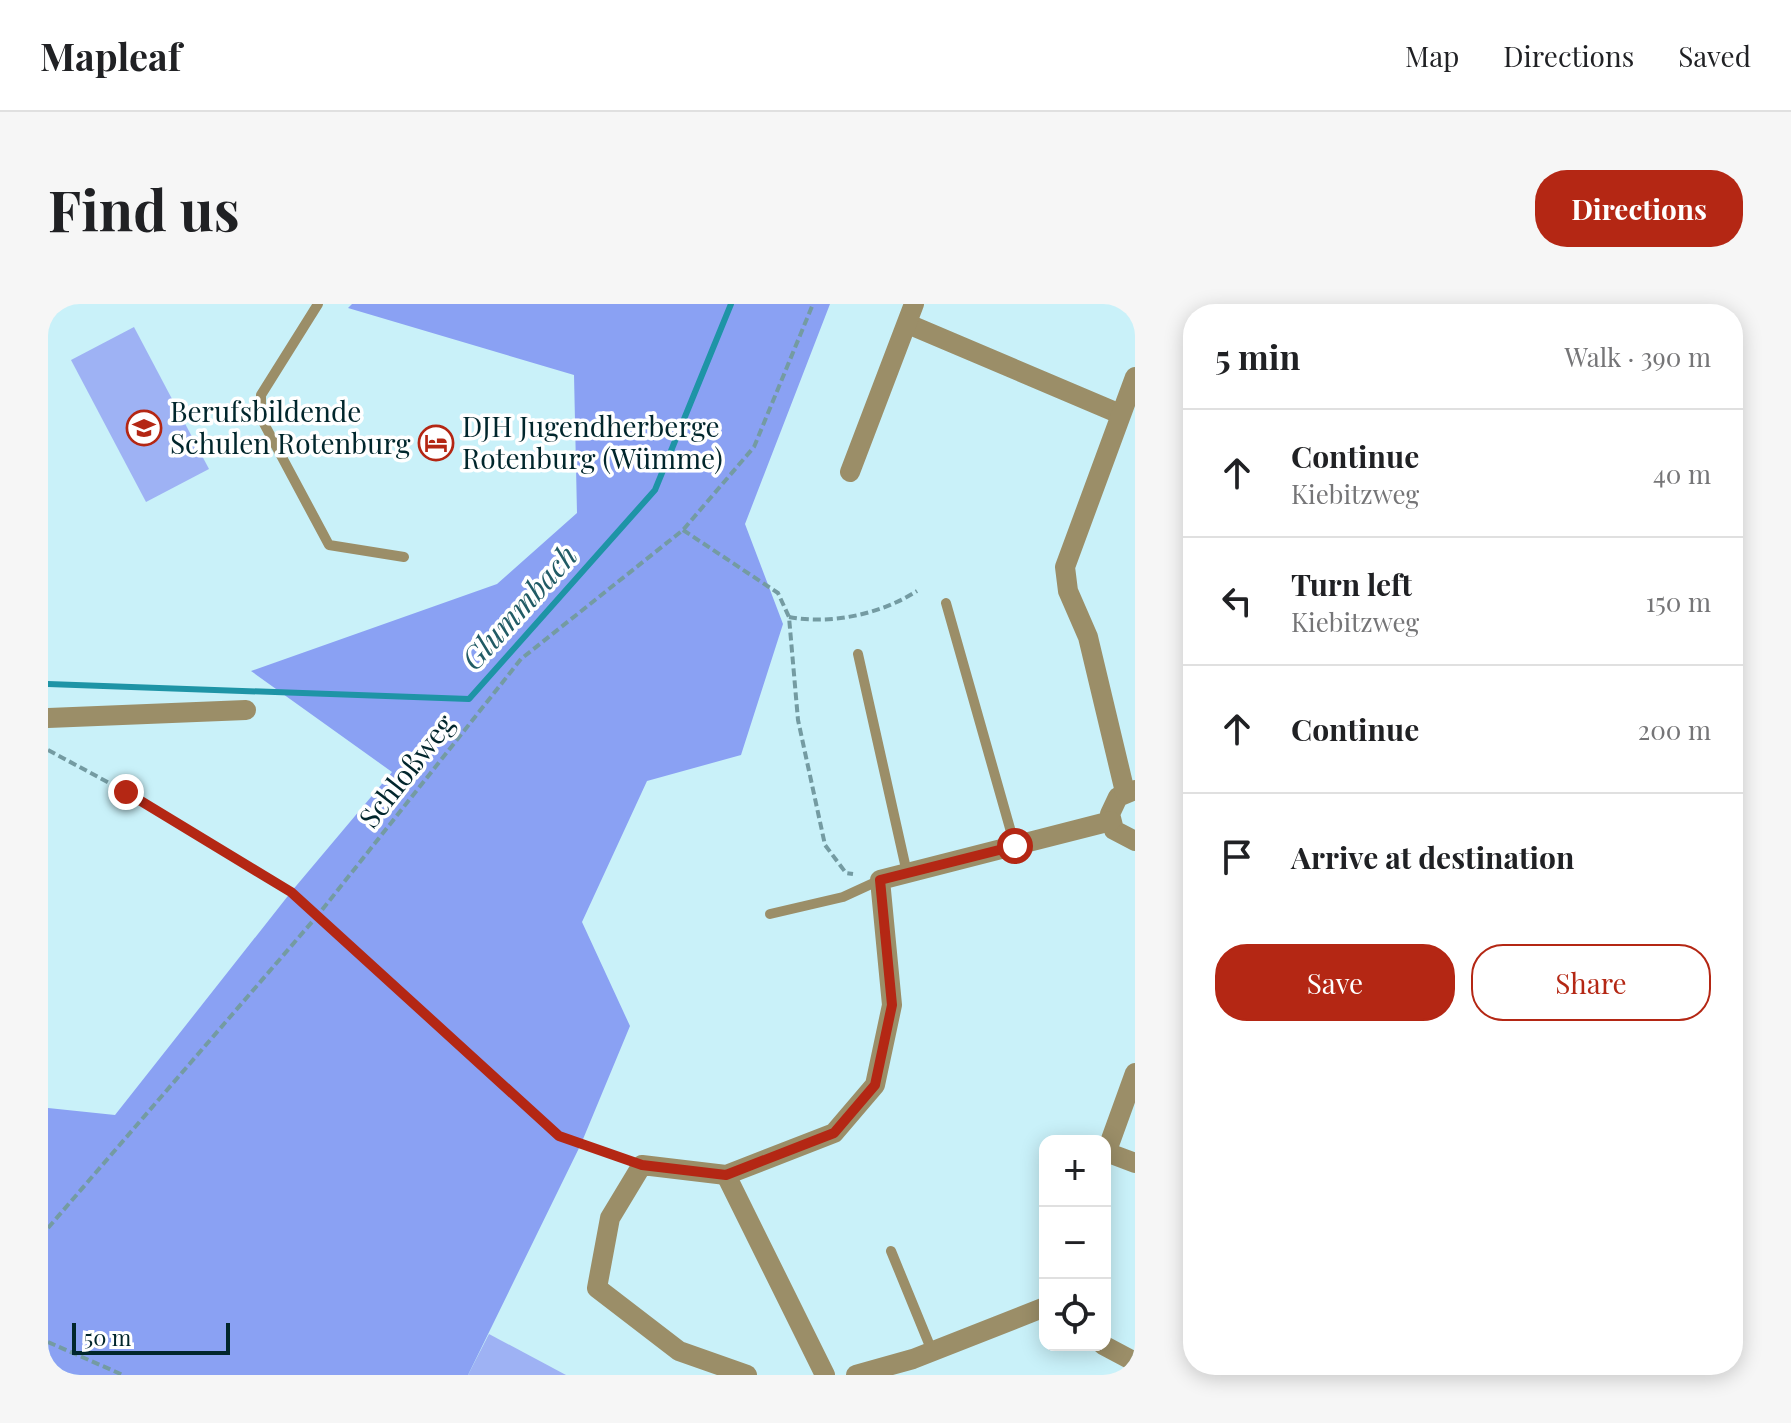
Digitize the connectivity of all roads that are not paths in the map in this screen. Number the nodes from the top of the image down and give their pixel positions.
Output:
1 (318, 304) edge
2 (911, 314) edge
3 (1135, 377) edge
4 (1120, 414) junction
5 (850, 472) dead end
6 (404, 557) dead end
7 (946, 603) dead end
8 (858, 654) dead end
9 (246, 710) dead end
10 (48, 718) edge
11 (1130, 791) edge
12 (1111, 821) junction
13 (1135, 841) edge
14 (1015, 846) junction
15 (907, 873) junction
16 (880, 880) junction
17 (770, 914) dead end
18 (1135, 1073) edge
19 (1111, 1140) edge
20 (1111, 1156) edge
21 (1135, 1163) edge
22 (726, 1175) junction
23 (891, 1251) dead end
24 (1039, 1309) edge
25 (1111, 1349) edge
26 (932, 1351) junction
27 (1135, 1362) edge
28 (747, 1375) edge
29 (825, 1375) edge
30 (856, 1375) edge

1 - 6 lane
2 - 4 street
2 - 5 street
3 - 4 street
4 - 11 street
7 - 14 lane
8 - 15 lane
9 - 10 street
11 - 12 street
12 - 13 street
12 - 14 street
14 - 15 street
15 - 16 street
16 - 17 lane
16 - 22 street
18 - 19 street
20 - 21 street
22 - 28 street
22 - 29 street
23 - 26 lane
24 - 26 street
25 - 27 street
26 - 30 street

